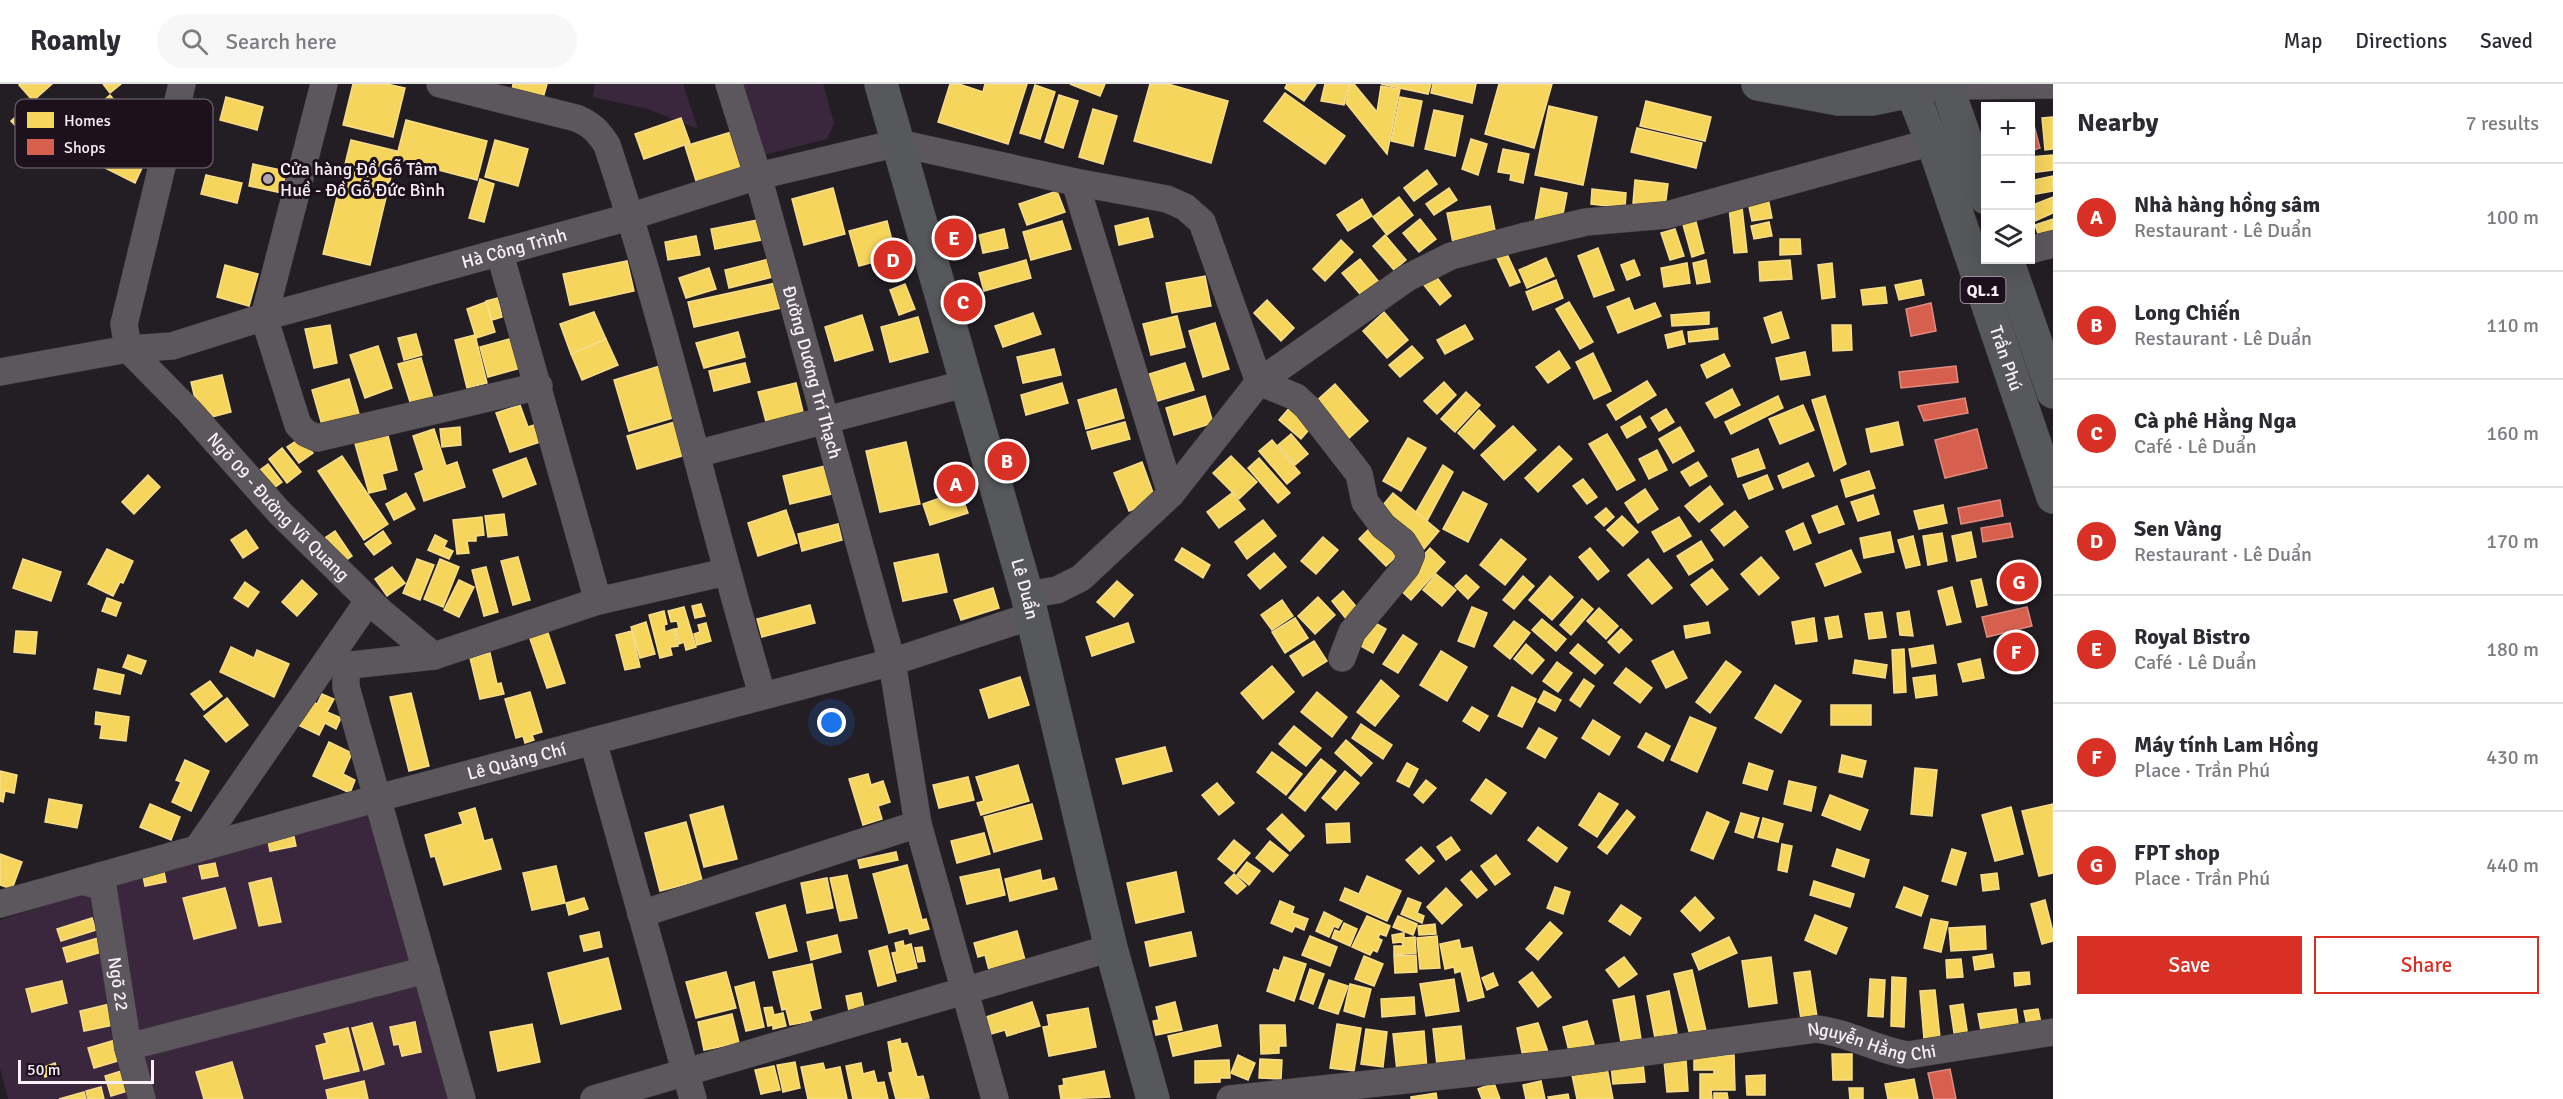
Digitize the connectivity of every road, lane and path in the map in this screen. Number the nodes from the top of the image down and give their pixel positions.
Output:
1 (182, 84) edge
2 (324, 84) edge
3 (440, 84) edge
4 (729, 84) edge
5 (881, 84) edge
6 (1758, 84) edge
7 (1946, 85) edge
8 (2053, 85) edge
9 (1910, 88) edge
10 (178, 99) edge
11 (1932, 142) junction
12 (898, 143) junction
13 (162, 168) edge
14 (758, 176) junction
15 (1075, 183) junction
16 (1981, 184) edge
17 (629, 217) junction
18 (2053, 244) edge
19 (2035, 249) edge
20 (500, 254) junction
21 (2008, 264) edge
22 (264, 317) junction
23 (128, 349) junction
24 (0, 372) edge
25 (1259, 382) junction
26 (969, 383) junction
27 (539, 386) junction
28 (2053, 392) edge
29 (826, 421) junction
30 (696, 454) junction
31 (1171, 494) junction
32 (2053, 497) edge
33 (726, 572) junction
34 (369, 600) junction
35 (598, 601) junction
36 (1029, 606) junction
37 (434, 656) junction
38 (1342, 658) dead end
39 (892, 662) junction
40 (762, 694) junction
41 (592, 741) junction
42 (378, 798) junction
43 (918, 824) junction
44 (197, 849) junction
45 (82, 881) junction
46 (0, 904) edge
47 (641, 914) junction
48 (1111, 948) junction
49 (426, 970) junction
50 (965, 990) junction
51 (2053, 1032) edge
52 (128, 1047) junction
53 (689, 1087) edge
54 (142, 1099) edge
55 (462, 1099) edge
56 (594, 1099) edge
57 (995, 1099) edge
58 (1153, 1099) edge
59 (1230, 1099) edge

1 - 10 street
2 - 22 street
3 - 17 street
4 - 14 street, Đường Dương Trí Thạch
5 - 12 main road, Lê Duẩn
6 - 9 main road
7 - 8 street
7 - 9 street
7 - 16 main road
9 - 11 main road, Trần Phú / QL.1
11 - 25 street, Lê Quảng Chí
11 - 32 main road, Trần Phú / QL.1
12 - 14 street, Hà Công Trình
12 - 15 street
12 - 26 main road, Lê Duẩn
13 - 23 street
14 - 17 street, Hà Công Trình
14 - 29 street, Đường Dương Trí Thạch
15 - 25 street
15 - 31 street
17 - 20 street, Hà Công Trình
17 - 30 street
18 - 19 street
20 - 22 street, Hà Công Trình
20 - 27 street
21 - 28 main road, Trần Phú / QL.1
22 - 23 street, Hà Công Trình
22 - 27 street
23 - 24 street, Hà Công Trình
23 - 34 street, Ngõ 09 - Đường Vũ Quang
25 - 31 street, Lê Quảng Chí
25 - 38 street
26 - 29 street
26 - 36 main road, Lê Duẩn
27 - 35 street
29 - 30 street
29 - 39 street, Đường Dương Trí Thạch
30 - 33 street
31 - 36 street, Lê Quảng Chí
33 - 35 street
33 - 40 street
34 - 37 street, Ngõ 09 - Đường Vũ Quang
34 - 44 street
35 - 37 street
36 - 39 street, Lê Quảng Chí
36 - 48 main road, Lê Duẩn
37 - 42 street
39 - 40 street, Lê Quảng Chí
39 - 43 street, Đường Dương Trí Thạch
40 - 41 street, Lê Quảng Chí
41 - 42 street, Lê Quảng Chí
41 - 47 street
42 - 44 street, Lê Quảng Chí
42 - 49 street
43 - 47 street
43 - 50 street, Đường Dương Trí Thạch
44 - 45 street, Lê Quảng Chí
45 - 46 street, Lê Quảng Chí
45 - 52 street, Ngõ 22
47 - 53 street
48 - 50 street
48 - 58 main road, Lê Duẩn
49 - 52 street
49 - 55 street
50 - 53 street
50 - 57 street, Đường Dương Trí Thạch
51 - 59 street, Nguyễn Hằng Chi
52 - 54 street, Ngõ 22
53 - 56 street

